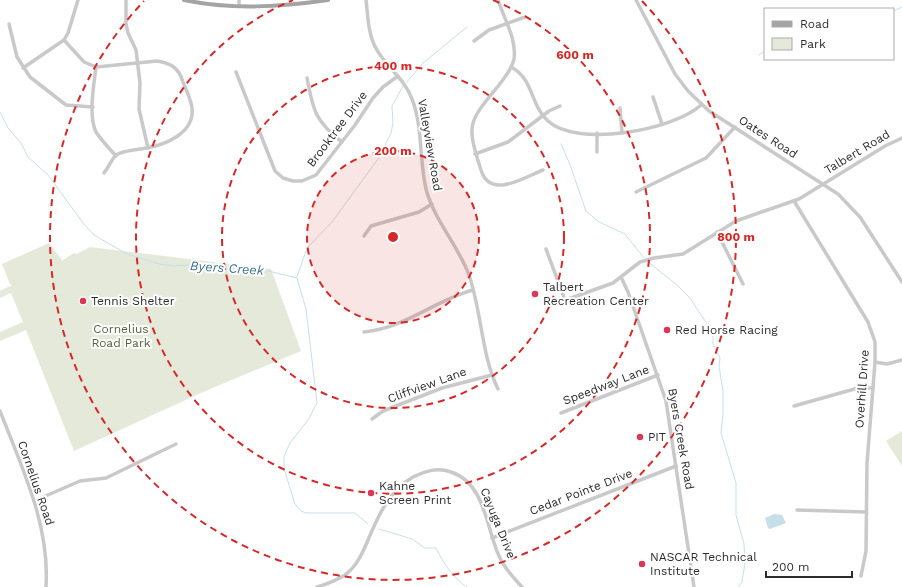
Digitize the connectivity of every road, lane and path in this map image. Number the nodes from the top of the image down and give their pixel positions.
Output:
1 (78, 0) edge
2 (126, 0) edge
3 (184, 0) edge
4 (239, 0) edge
5 (328, 0) edge
6 (366, 0) edge
7 (498, 0) edge
8 (636, 0) edge
9 (239, 6) junction
10 (525, 17) dead end
11 (9, 24) dead end
12 (507, 24) junction
13 (64, 40) junction
14 (474, 41) dead end
15 (138, 63) junction
16 (96, 67) junction
17 (511, 67) junction
18 (23, 68) junction
19 (236, 72) dead end
20 (398, 76) junction
21 (307, 78) dead end
22 (654, 97) dead end
23 (701, 105) junction
24 (560, 106) dead end
25 (93, 107) junction
26 (620, 108) dead end
27 (543, 116) junction
28 (662, 124) junction
29 (735, 127) junction
30 (597, 133) junction
31 (622, 133) junction
32 (902, 138) edge
33 (342, 142) junction
34 (148, 148) junction
35 (598, 152) dead end
36 (476, 154) junction
37 (116, 156) junction
38 (543, 170) dead end
39 (104, 173) dead end
40 (824, 184) junction
41 (636, 192) dead end
42 (794, 201) junction
43 (432, 204) junction
44 (717, 232) junction
45 (364, 236) dead end
46 (546, 249) dead end
47 (621, 278) junction
48 (902, 282) edge
49 (743, 284) dead end
50 (474, 290) junction
51 (565, 300) junction
52 (549, 306) dead end
53 (364, 332) dead end
54 (902, 360) edge
55 (875, 362) junction
56 (492, 375) junction
57 (658, 375) junction
58 (873, 388) junction
59 (498, 390) dead end
60 (794, 406) dead end
61 (0, 411) edge
62 (561, 413) dead end
63 (372, 419) dead end
64 (176, 444) dead end
65 (676, 466) junction
66 (34, 501) junction
67 (797, 510) dead end
68 (866, 512) junction
69 (492, 538) junction
70 (861, 576) dead end
71 (46, 587) edge
72 (318, 587) edge
73 (522, 587) edge
74 (694, 587) edge

1 - 13 street
2 - 15 street
3 - 9 main road
4 - 9 street
5 - 9 main road
6 - 20 street, Valleyview Road
7 - 12 street
8 - 23 street, Oates Road
10 - 12 street
11 - 18 street
12 - 14 street
12 - 17 street
13 - 16 street
13 - 18 street
15 - 16 street
15 - 34 street
15 - 34 street
16 - 25 street
17 - 27 street
17 - 36 street
18 - 25 street
19 - 33 street, Brooktree Drive
20 - 33 street, Brooktree Drive
20 - 43 street, Valleyview Road
21 - 33 street
22 - 28 street
23 - 28 street
23 - 29 street, Oates Road
24 - 27 street
25 - 37 street
26 - 31 street
27 - 30 street
27 - 36 street
28 - 31 street
29 - 40 street, Oates Road
29 - 41 street
30 - 31 street
30 - 35 street
32 - 40 street, Talbert Road
34 - 37 street
36 - 38 street
37 - 39 street
40 - 42 street, Talbert Road
40 - 48 street, Oates Road
42 - 44 street, Talbert Road
42 - 55 street, Overhill Drive
43 - 45 street
43 - 50 street, Valleyview Road
44 - 47 street, Talbert Road
44 - 49 street
46 - 51 street
47 - 51 street, Talbert Road
47 - 57 street, Byers Creek Road
50 - 53 street
50 - 56 street, Valleyview Road
51 - 52 street, Talbert Road
54 - 55 street
55 - 58 street, Overhill Drive
56 - 59 street, Valleyview Road
56 - 63 street, Cliffview Lane
57 - 62 street, Speedway Lane
57 - 65 street, Byers Creek Road
58 - 60 street
58 - 68 street, Overhill Drive
61 - 66 street, Cornelius Road
64 - 66 street
65 - 69 street, Cedar Pointe Drive
65 - 74 street, Byers Creek Road
66 - 71 street, Cornelius Road
67 - 68 street
68 - 70 street, Overhill Drive
69 - 72 street, Cayuga Drive
69 - 73 street, Cayuga Drive

